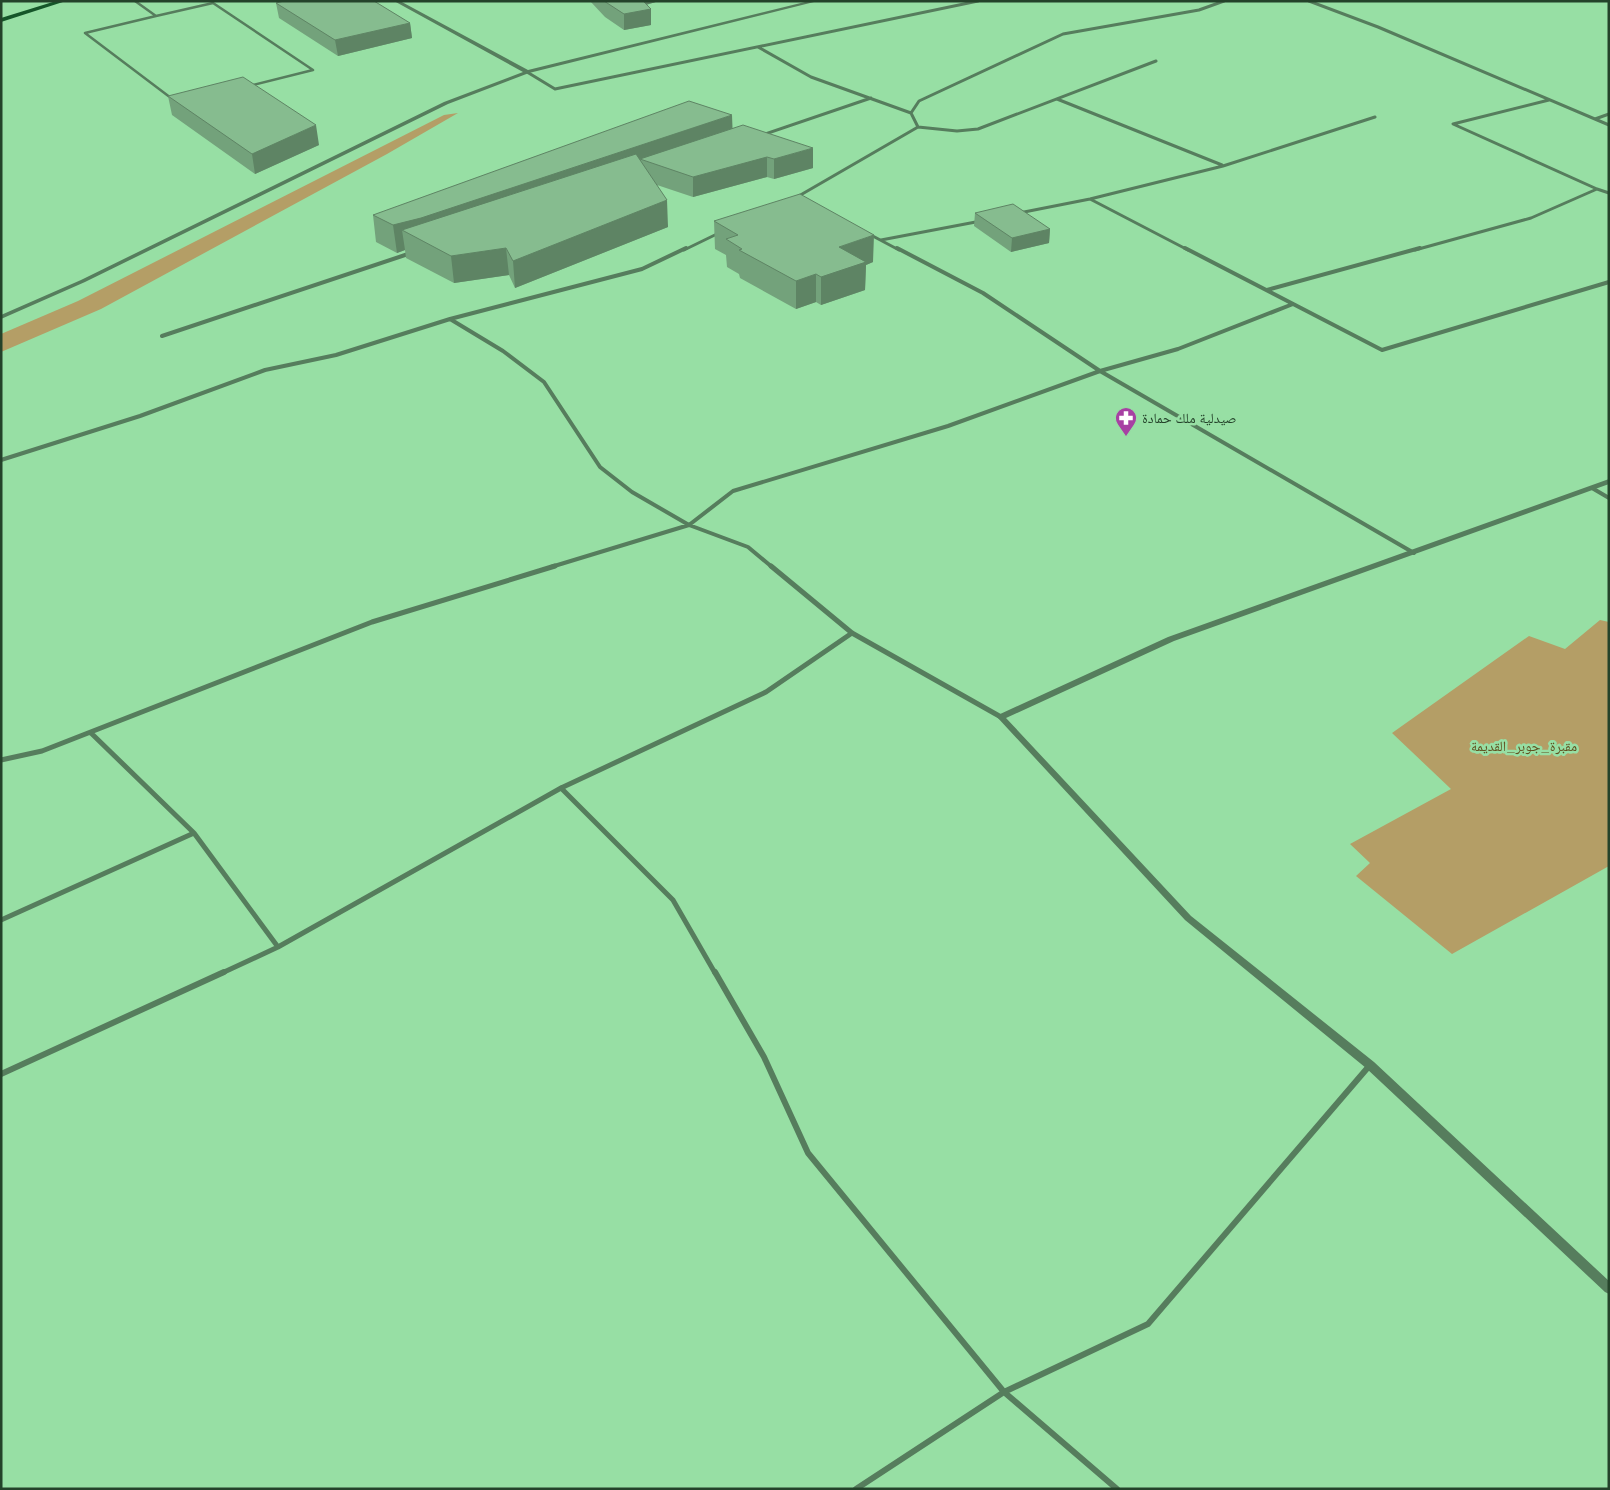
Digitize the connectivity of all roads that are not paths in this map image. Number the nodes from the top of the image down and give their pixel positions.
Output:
1 (63, 1) edge
2 (135, 1) edge
3 (396, 1) edge
4 (816, 1) edge
5 (978, 1) edge
6 (1224, 1) edge
7 (1309, 1) edge
8 (156, 16) junction
9 (1, 20) edge
10 (758, 47) junction
11 (1156, 61) dead end
12 (527, 72) junction
13 (246, 87) edge
14 (871, 98) junction
15 (1057, 99) junction
16 (1549, 100) junction
17 (178, 103) edge
18 (911, 113) junction
19 (1609, 114) edge
20 (1375, 118) dead end
21 (1595, 120) junction
22 (1609, 125) edge
23 (918, 127) junction
24 (758, 136) edge
25 (1222, 166) junction
26 (1597, 189) junction
27 (1609, 193) edge
28 (797, 197) junction
29 (1090, 199) junction
30 (789, 201) edge
31 (806, 202) edge
32 (1014, 214) edge
33 (986, 220) edge
34 (728, 229) edge
35 (864, 232) edge
36 (881, 240) junction
37 (417, 250) edge
38 (1609, 282) edge
39 (1266, 290) junction
40 (1293, 304) junction
41 (1, 318) edge
42 (450, 320) junction
43 (162, 336) dead end
44 (1100, 371) junction
45 (1, 460) edge
46 (1609, 481) edge
47 (1592, 488) junction
48 (1609, 498) edge
49 (689, 525) junction
50 (1414, 553) junction
51 (852, 633) junction
52 (1002, 717) junction
53 (91, 732) junction
54 (1, 760) edge
55 (561, 788) junction
56 (194, 833) junction
57 (1, 920) edge
58 (278, 947) junction
59 (1370, 1065) junction
60 (1, 1074) edge
61 (1609, 1289) edge
62 (1004, 1392) junction
63 (856, 1489) edge
64 (1117, 1489) edge

1 - 9 main road
2 - 8 lane
3 - 12 street
4 - 12 street
5 - 10 street
6 - 18 street
7 - 16 street
8 - 13 lane
8 - 17 lane
10 - 12 street
10 - 14 street
11 - 15 street
12 - 41 street
14 - 18 street
14 - 24 street
15 - 23 street
15 - 25 street
16 - 21 street
16 - 26 street
18 - 23 street
19 - 21 street
20 - 25 street
21 - 22 street
23 - 28 street
25 - 29 street
26 - 27 street
26 - 39 street
28 - 30 street
28 - 31 street
29 - 32 street
29 - 39 street
33 - 36 street
34 - 42 street
35 - 36 street
36 - 44 street
37 - 43 street
38 - 40 street
39 - 40 street
40 - 44 street
42 - 45 street
42 - 49 street
44 - 49 street
44 - 50 street
46 - 47 street
47 - 48 street
47 - 50 street
49 - 51 street
49 - 53 street
50 - 52 street
51 - 52 street
51 - 55 street
52 - 59 street
53 - 54 street
53 - 56 street
55 - 58 street
55 - 62 street
56 - 57 street
56 - 58 street
58 - 60 street
59 - 61 street
59 - 62 street
62 - 63 street
62 - 64 street

